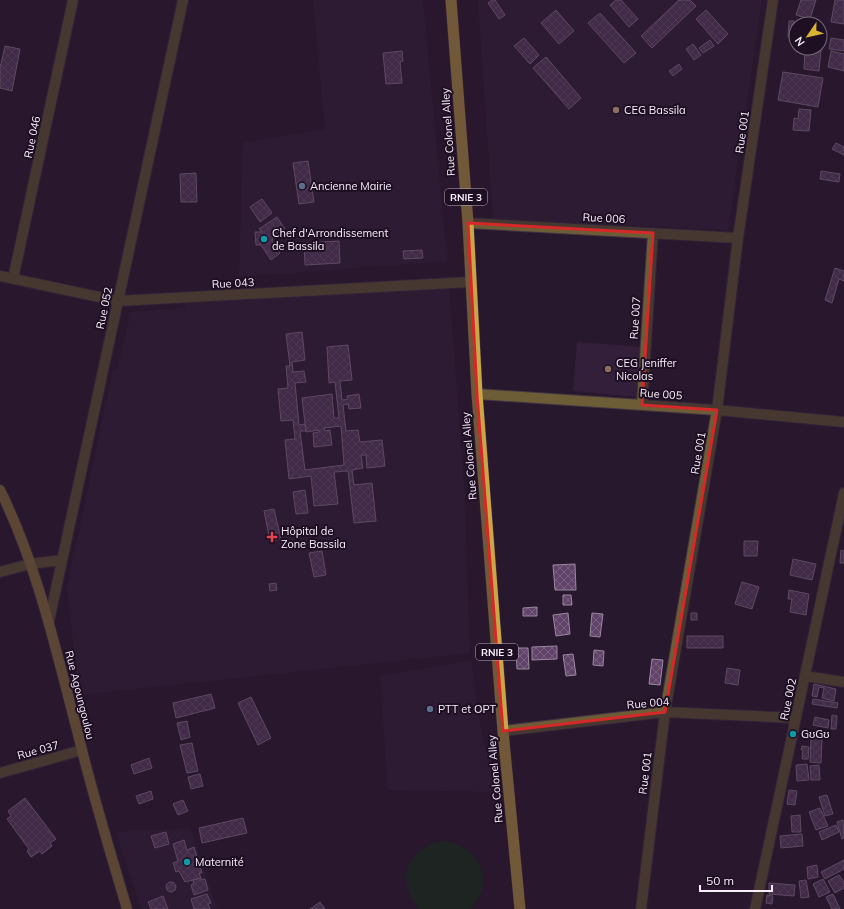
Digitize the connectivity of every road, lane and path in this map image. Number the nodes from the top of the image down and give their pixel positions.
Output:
1 (73, 0) edge
2 (183, 0) edge
3 (451, 0) edge
4 (773, 0) edge
5 (468, 224) junction
6 (653, 233) junction
7 (738, 238) junction
8 (0, 276) edge
9 (13, 279) junction
10 (470, 282) junction
11 (118, 301) junction
12 (477, 394) junction
13 (642, 405) junction
14 (717, 410) junction
15 (844, 422) edge
16 (0, 490) edge
17 (844, 493) edge
18 (62, 560) junction
19 (30, 564) junction
20 (0, 572) edge
21 (49, 621) junction
22 (805, 676) junction
23 (844, 682) edge
24 (665, 712) junction
25 (796, 718) junction
26 (503, 731) junction
27 (82, 750) junction
28 (0, 773) edge
29 (127, 909) edge
30 (520, 909) edge
31 (640, 909) edge
32 (755, 909) edge

1 - 9 street, Rue 046
2 - 11 street, Rue 052
3 - 5 highway, Rue Colonel Alley / RNIE 3
4 - 7 street, Rue 001
5 - 6 street, Rue 006
5 - 10 highway, Rue Colonel Alley / RNIE 3
6 - 7 street, Rue 006
6 - 13 street, Rue 007
7 - 14 street, Rue 001
8 - 9 street, Rue 043
9 - 11 street, Rue 043
10 - 11 street, Rue 043
10 - 12 highway, Rue Colonel Alley / RNIE 3
11 - 18 street, Rue 052
12 - 13 street, Rue 005
12 - 26 highway, Rue Colonel Alley / RNIE 3
13 - 14 street, Rue 005
14 - 15 street, Rue 005
14 - 24 street, Rue 001
16 - 19 main road, Rue Agoungoulou
17 - 22 street, Rue 002
18 - 19 street
18 - 21 street, Rue 052
19 - 20 street
19 - 21 main road, Rue Agoungoulou
21 - 27 main road, Rue Agoungoulou
22 - 23 street
22 - 25 street, Rue 002
24 - 25 street, Rue 004
24 - 26 street, Rue 004
24 - 31 street, Rue 001
25 - 32 street, Rue 002
26 - 30 highway, Rue Colonel Alley / RNIE 3
27 - 28 street, Rue 037
27 - 29 main road, Rue Agoungoulou

